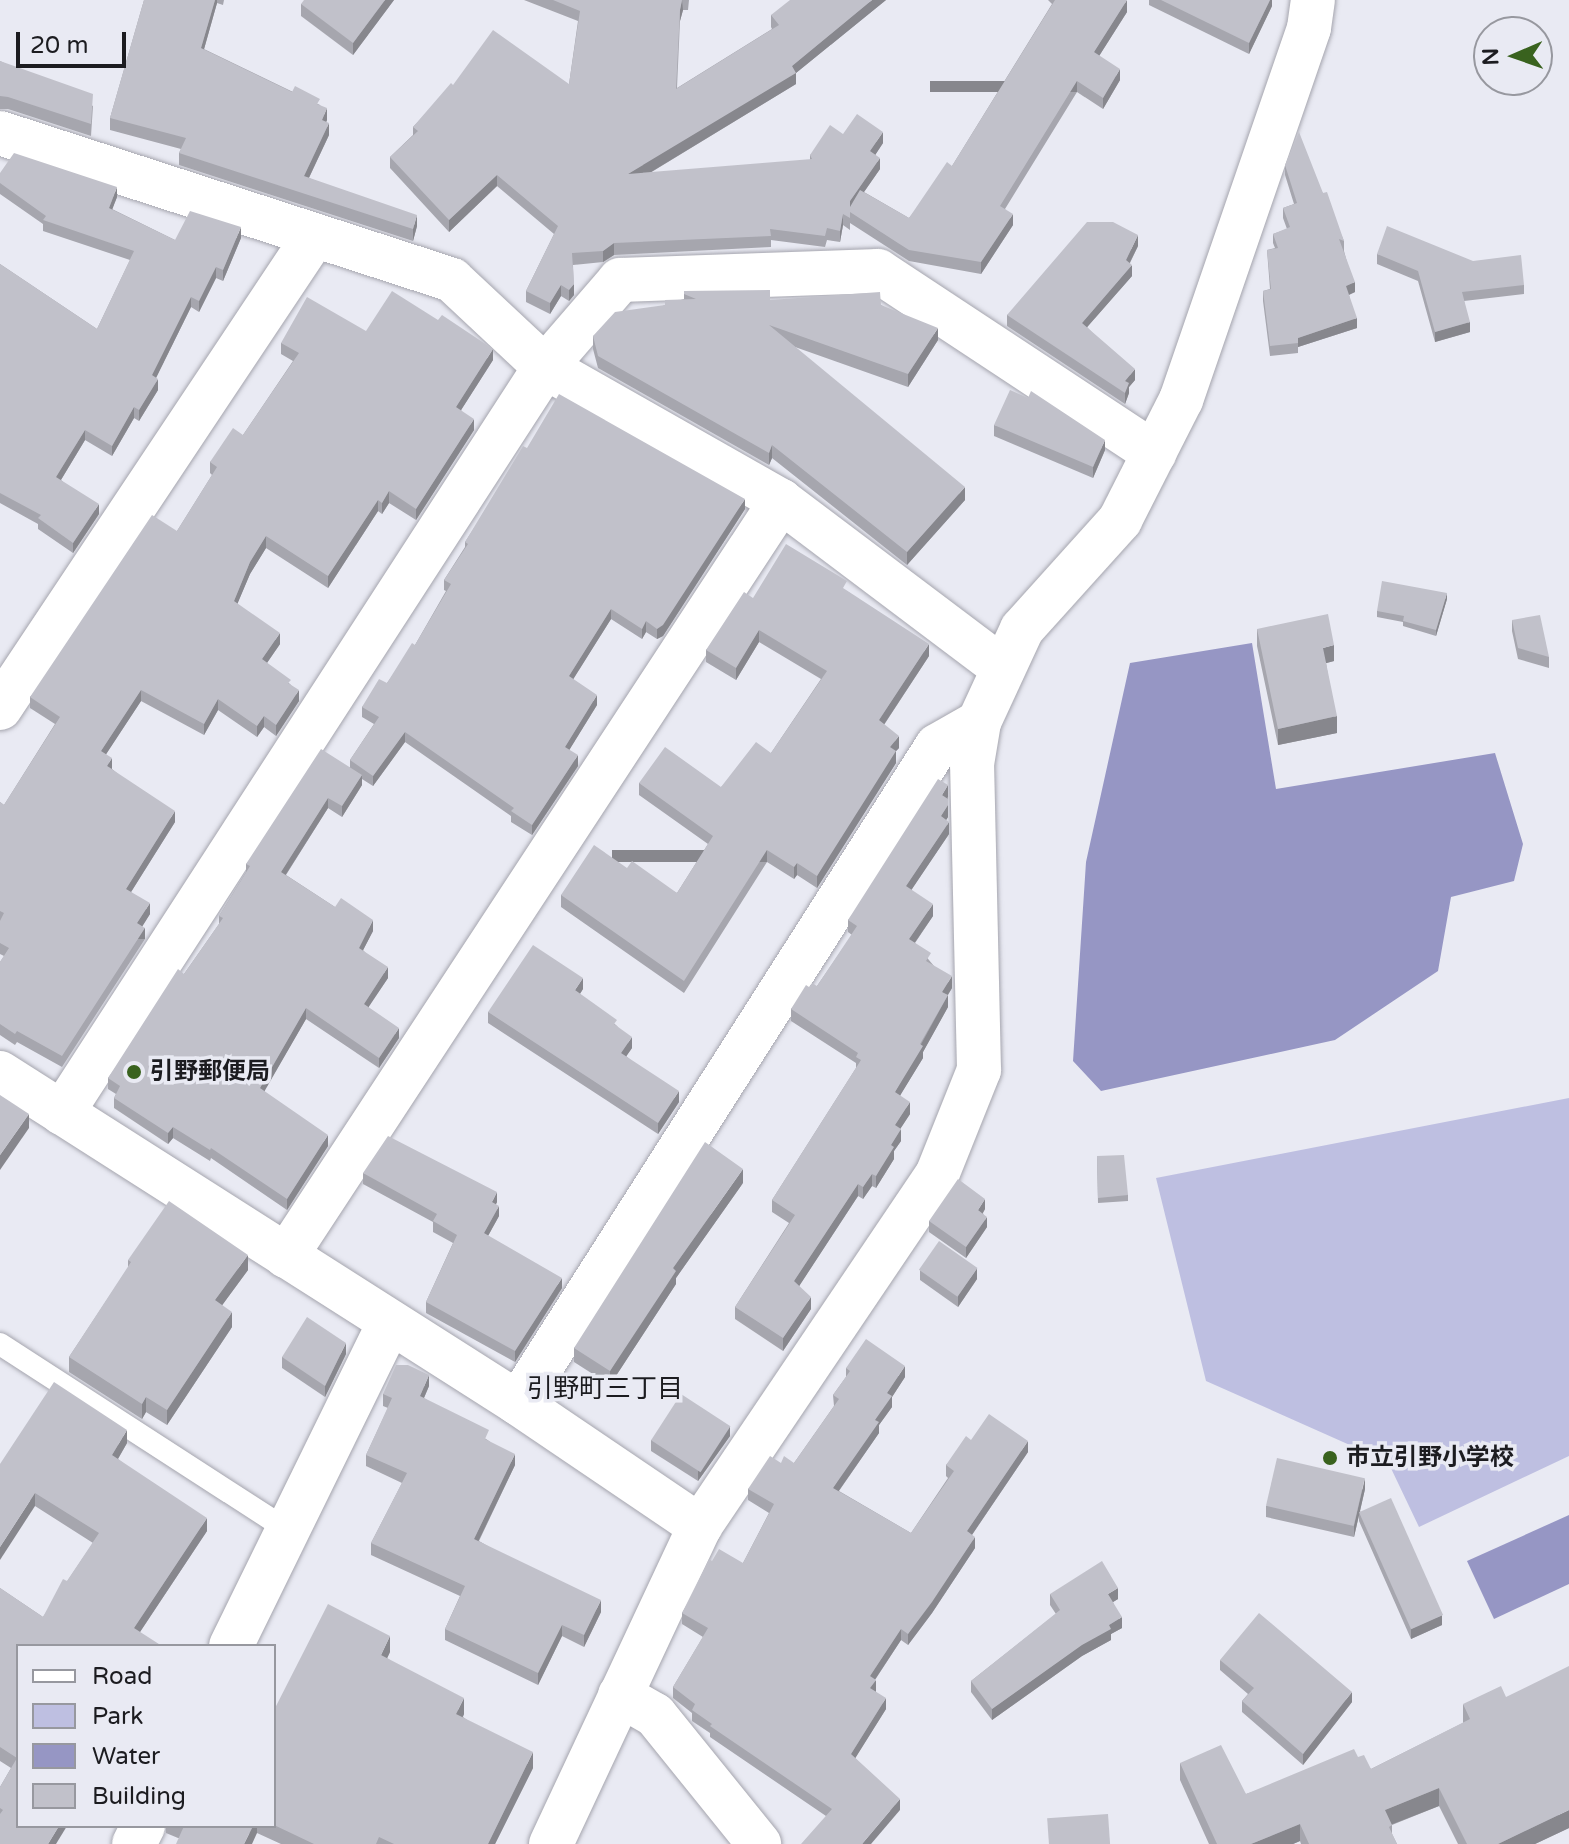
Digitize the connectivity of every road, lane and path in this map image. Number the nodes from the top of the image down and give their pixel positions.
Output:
1 (1313, 0) edge
2 (1, 135) edge
3 (315, 235) junction
4 (545, 367) junction
5 (1154, 453) junction
6 (781, 501) junction
7 (1003, 668) junction
8 (0, 708) edge
9 (979, 722) junction
10 (0, 1073) edge
11 (62, 1113) junction
12 (286, 1256) junction
13 (389, 1323) junction
14 (0, 1344) edge
15 (518, 1403) junction
16 (700, 1526) junction
17 (288, 1530) junction
18 (232, 1644) edge
19 (620, 1695) junction
20 (551, 1844) edge
21 (759, 1844) edge

1 - 5 street
2 - 3 street
3 - 4 street
3 - 8 street
4 - 5 street
4 - 6 street
4 - 11 street
5 - 7 street
6 - 7 street
6 - 12 street
7 - 9 street
9 - 15 street
9 - 16 street
10 - 11 street
11 - 12 street
12 - 13 street
13 - 15 street
13 - 17 street
14 - 17 lane
15 - 16 street
16 - 19 street
17 - 18 street
19 - 20 street
19 - 21 street

